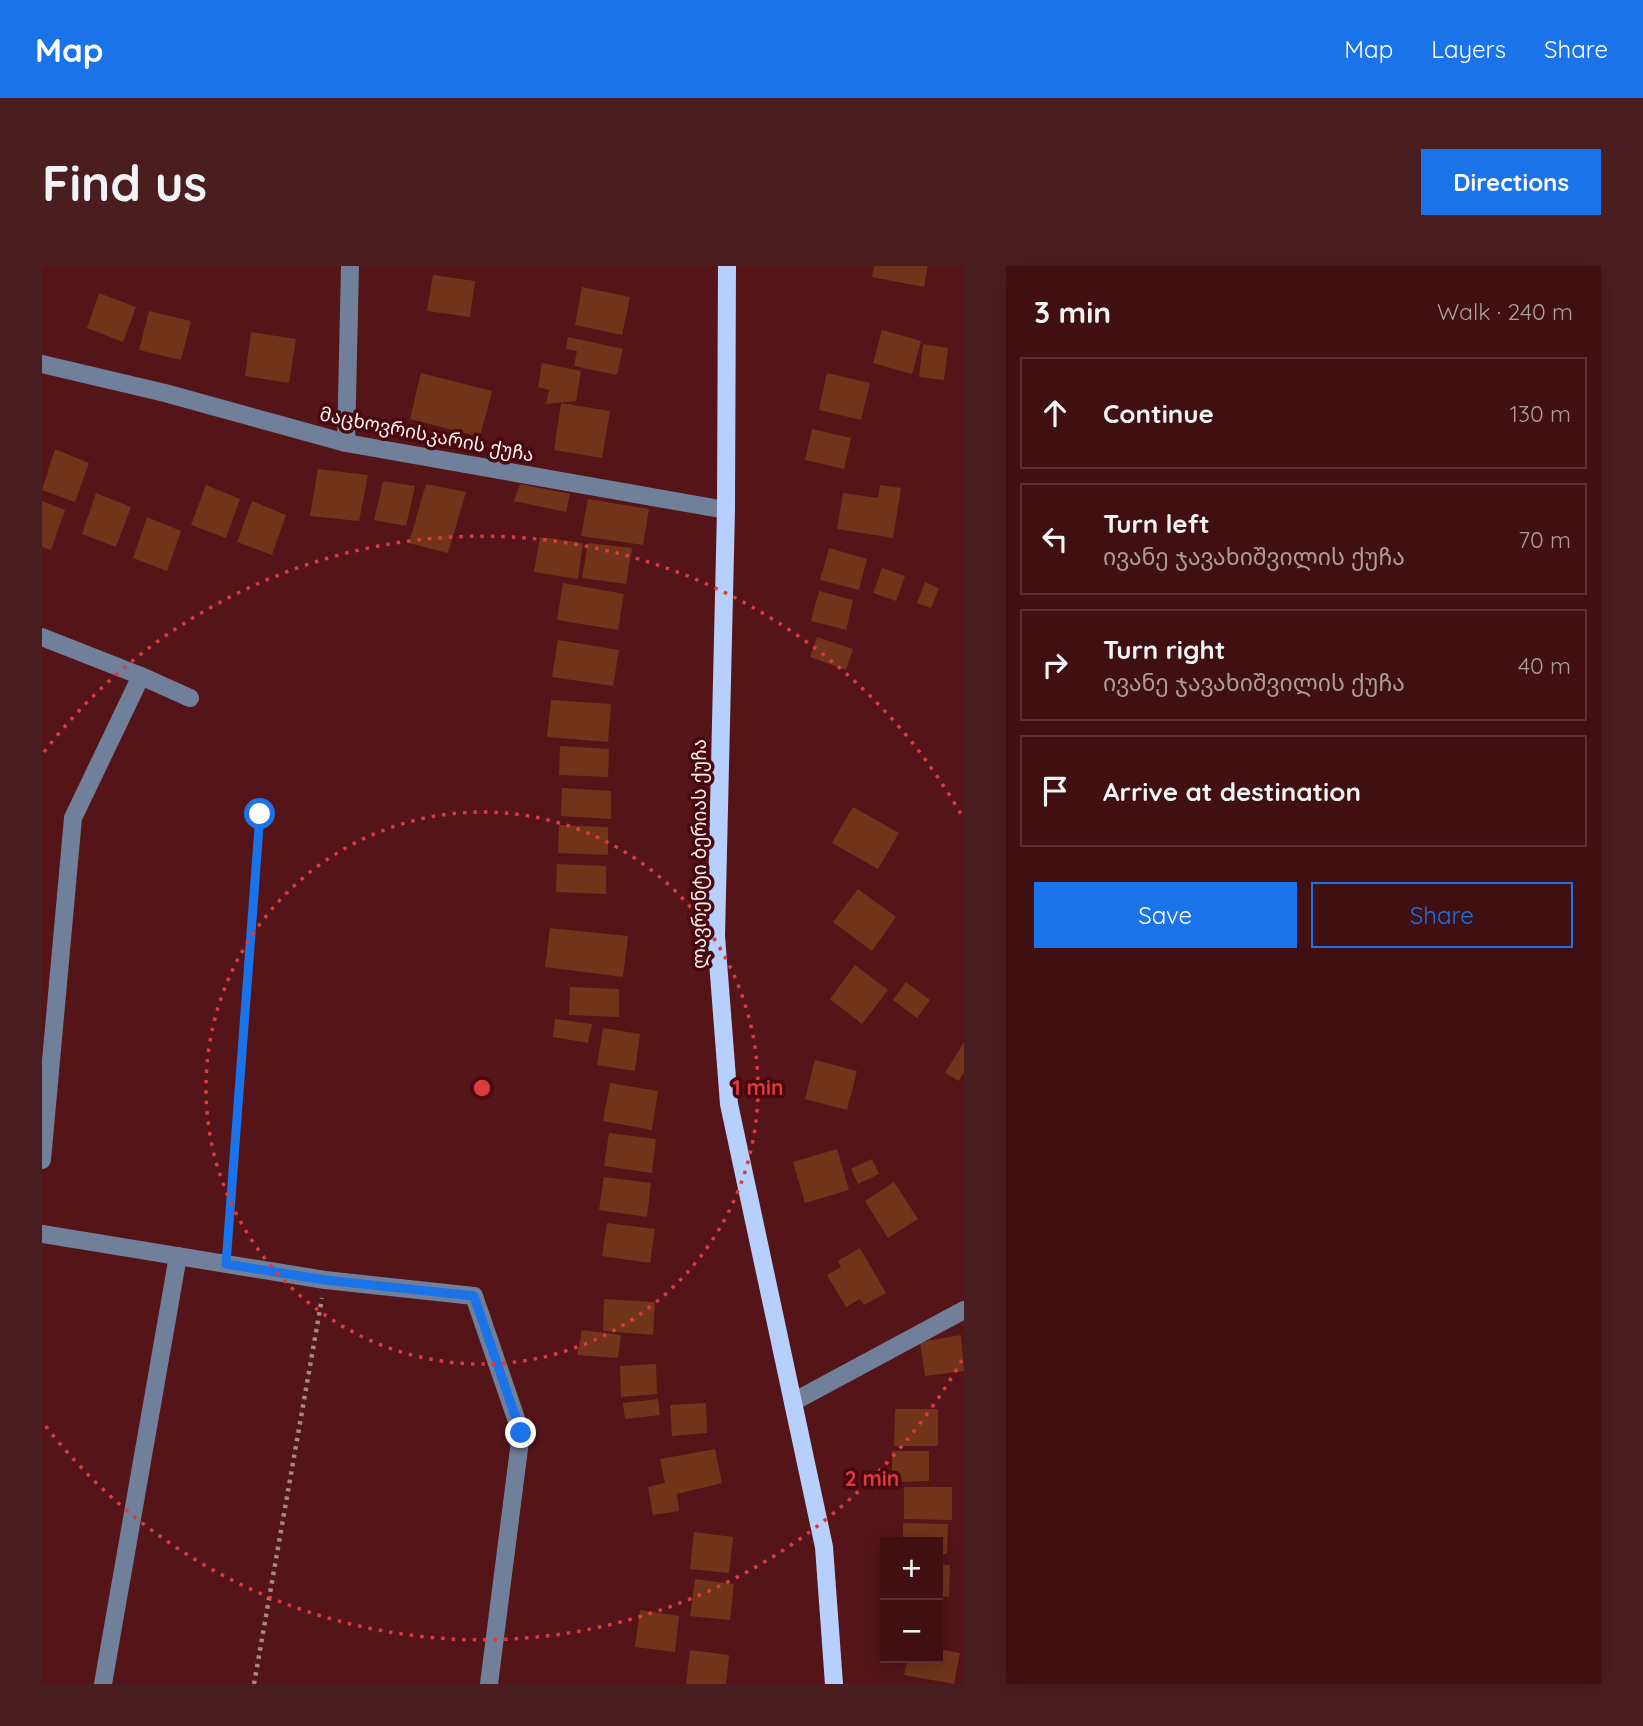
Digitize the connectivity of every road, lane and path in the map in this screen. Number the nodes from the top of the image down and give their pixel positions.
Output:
1 (350, 266) edge
2 (727, 266) edge
3 (42, 364) edge
4 (346, 443) junction
5 (726, 510) junction
6 (42, 637) edge
7 (141, 676) junction
8 (190, 698) dead end
9 (260, 814) dead end
10 (42, 1160) edge
11 (42, 1234) edge
12 (177, 1256) junction
13 (226, 1264) junction
14 (325, 1280) junction
15 (964, 1310) edge
16 (793, 1402) junction
17 (103, 1684) edge
18 (254, 1684) edge
19 (489, 1684) edge
20 (834, 1684) edge

1 - 4 street
2 - 5 main road, ლავრენტი ბერიას ქუჩა
3 - 4 street, მაცხოვრისკარის ქუჩა
4 - 5 street, მაცხოვრისკარის ქუჩა
5 - 16 main road, ლავრენტი ბერიას ქუჩა
6 - 7 street
7 - 8 street
7 - 10 street
9 - 13 path
11 - 12 street
12 - 13 street
12 - 17 street
13 - 14 street
14 - 18 path
14 - 19 street
15 - 16 street
16 - 20 main road, ლავრენტი ბერიას ქუჩა

